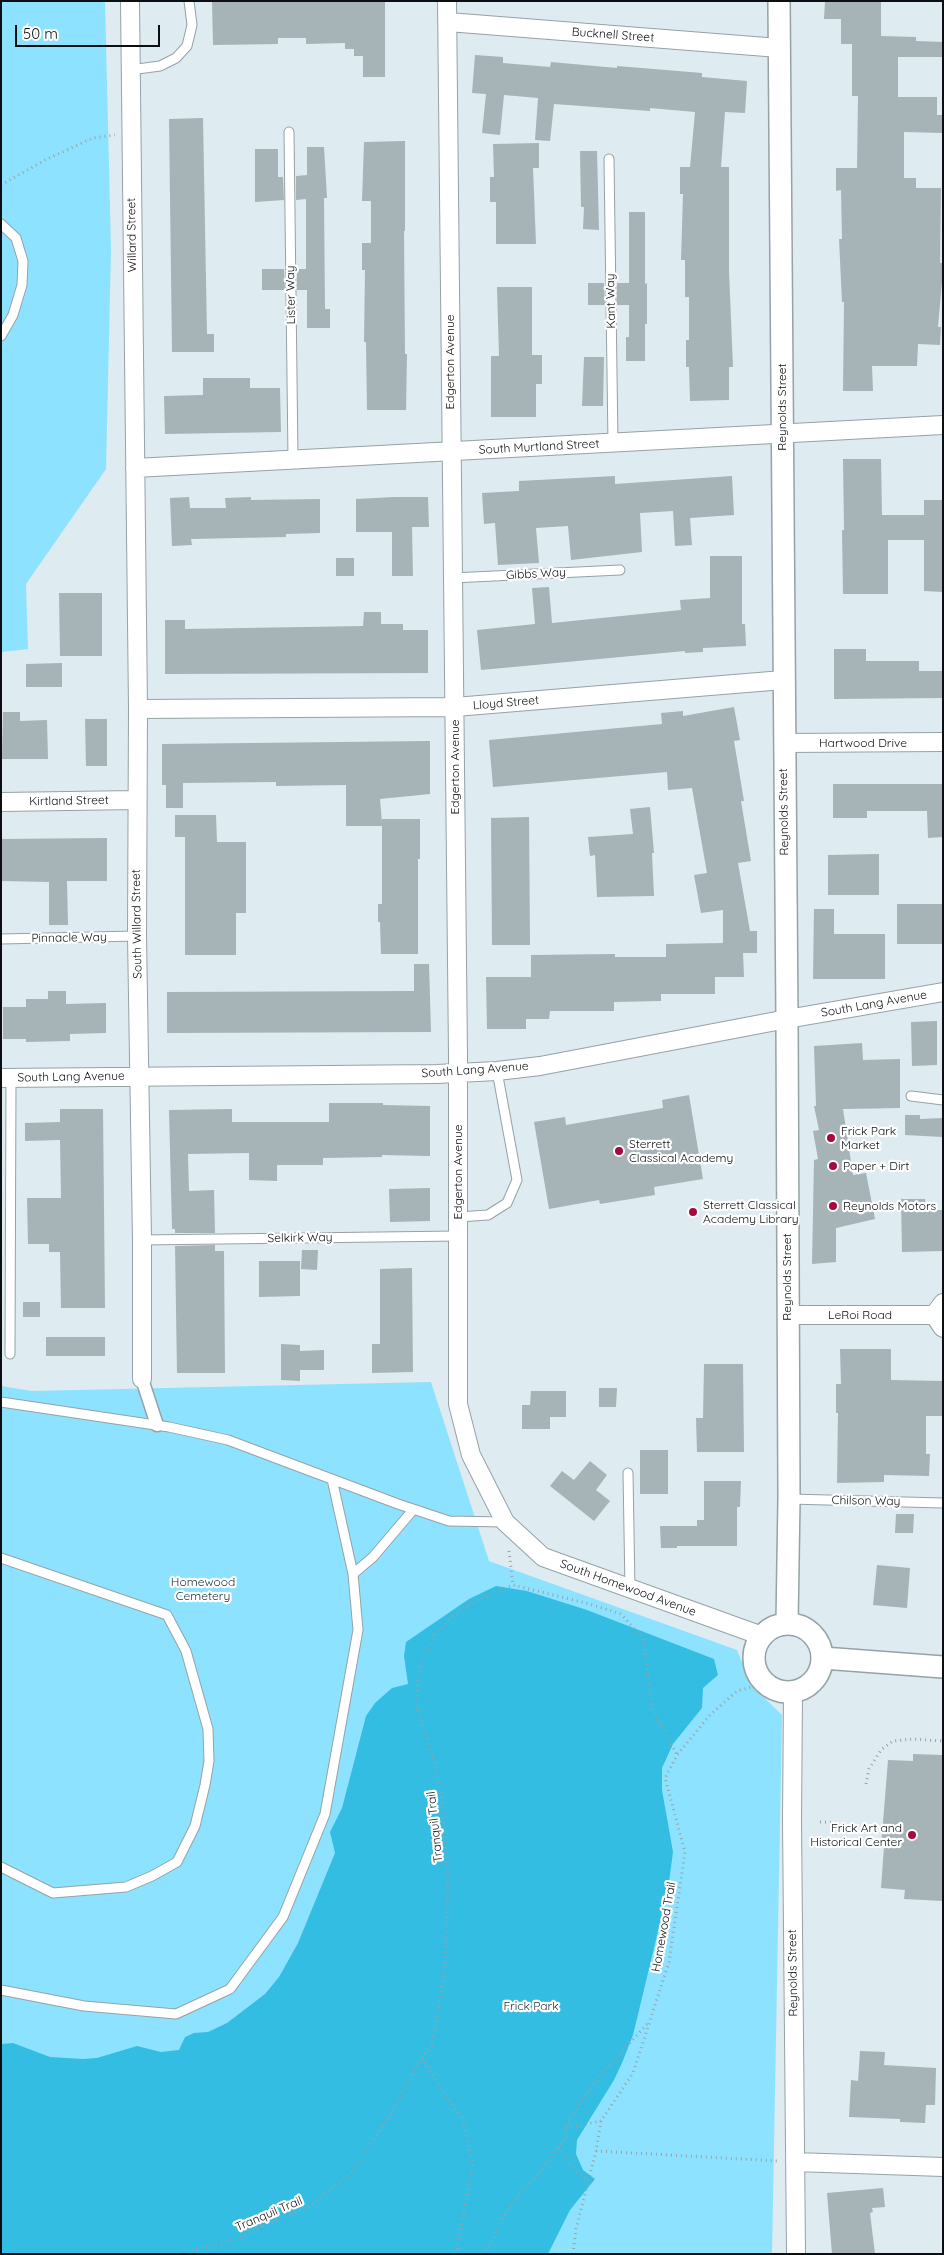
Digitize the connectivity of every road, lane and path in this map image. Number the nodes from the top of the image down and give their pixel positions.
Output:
1 (130, 1) edge
2 (189, 1) edge
3 (447, 1) edge
4 (779, 1) edge
5 (448, 22) junction
6 (779, 48) junction
7 (130, 70) junction
8 (130, 132) junction
9 (289, 132) dead end
10 (609, 159) dead end
11 (1, 185) edge
12 (1, 224) edge
13 (1, 336) edge
14 (943, 425) edge
15 (782, 434) junction
16 (613, 444) junction
17 (451, 452) junction
18 (293, 459) junction
19 (135, 468) junction
20 (620, 570) dead end
21 (452, 578) junction
22 (783, 680) junction
23 (454, 707) junction
24 (138, 709) junction
25 (943, 742) edge
26 (784, 743) junction
27 (136, 800) junction
28 (1, 802) edge
29 (137, 936) junction
30 (1, 939) edge
31 (943, 992) edge
32 (787, 1019) junction
33 (497, 1071) junction
34 (458, 1074) junction
35 (140, 1076) junction
36 (6, 1078) edge
37 (912, 1096) dead end
38 (943, 1100) edge
39 (458, 1217) junction
40 (458, 1236) junction
41 (142, 1240) junction
42 (787, 1315) junction
43 (940, 1315) edge
44 (10, 1354) dead end
45 (142, 1379) joint
46 (1, 1402) edge
47 (157, 1425) junction
48 (628, 1473) dead end
49 (332, 1479) junction
50 (789, 1499) junction
51 (943, 1502) edge
52 (414, 1510) junction
53 (505, 1522) junction
54 (1, 1558) edge
55 (353, 1574) junction
56 (513, 1585) junction
57 (630, 1590) junction
58 (787, 1624) junction
59 (762, 1636) junction
60 (823, 1658) junction
61 (943, 1666) edge
62 (764, 1684) junction
63 (793, 1693) junction
64 (943, 1741) edge
65 (677, 1755) junction
66 (866, 1784) dead end
67 (820, 1822) dead end
68 (838, 1823) dead end
69 (1, 1867) edge
70 (1, 1990) edge
71 (650, 2021) junction
72 (422, 2058) junction
73 (601, 2122) junction
74 (566, 2128) junction
75 (559, 2147) junction
76 (596, 2150) junction
77 (795, 2162) junction
78 (943, 2167) edge
79 (589, 2180) junction
80 (182, 2254) edge
81 (456, 2254) edge
82 (483, 2254) edge
83 (572, 2254) edge
84 (796, 2254) edge

1 - 7 street, Willard Street
2 - 7 lane
3 - 5 street, Edgerton Avenue
4 - 6 street, Reynolds Street
5 - 6 street, Bucknell Street
5 - 17 street, Edgerton Avenue
6 - 15 street, Reynolds Street
7 - 8 street, Willard Street
8 - 11 path
8 - 19 street, Willard Street
9 - 18 lane, Lister Way
10 - 16 lane, Kant Way
12 - 13 lane
14 - 15 street, South Murtland Street
15 - 16 street, South Murtland Street
15 - 22 street, Reynolds Street
16 - 17 street, South Murtland Street
17 - 18 street, South Murtland Street
17 - 21 street, Edgerton Avenue
18 - 19 street, South Murtland Street
19 - 24 street, South Willard Street
20 - 21 lane, Gibbs Way
21 - 23 street, Edgerton Avenue
22 - 23 street, Lloyd Street
22 - 26 street, Reynolds Street
23 - 24 street, Lloyd Street
23 - 34 street, Edgerton Avenue
24 - 27 street, South Willard Street
25 - 26 street, Hartwood Drive
26 - 32 street, Reynolds Street
27 - 28 street, Kirtland Street
27 - 29 street, South Willard Street
29 - 30 lane, Pinnacle Way
29 - 35 street, South Willard Street
31 - 32 street, South Lang Avenue
32 - 33 street, South Lang Avenue
32 - 42 street, Reynolds Street
33 - 34 street, South Lang Avenue
33 - 39 lane
34 - 35 street, South Lang Avenue
34 - 39 street, Edgerton Avenue
35 - 36 street, South Lang Avenue
35 - 41 street, South Willard Street
36 - 44 lane
37 - 38 lane
39 - 40 street, Edgerton Avenue
40 - 41 lane, Selkirk Way
40 - 53 street, Edgerton Avenue
41 - 45 street, South Willard Street
42 - 43 street, LeRoi Road
42 - 50 street, Reynolds Street
45 - 47 street
46 - 47 lane
47 - 49 lane
48 - 57 lane
49 - 52 lane
49 - 55 lane
50 - 51 lane, Chilson Way
50 - 58 street, Reynolds Street
52 - 53 lane
52 - 55 lane
53 - 56 path
53 - 57 street, South Homewood Avenue
54 - 69 lane
55 - 70 lane
56 - 65 path
56 - 72 path, Tranquil Trail
57 - 59 street, South Homewood Avenue
58 - 59 street
58 - 60 street
59 - 62 street
60 - 61 street
60 - 63 street
62 - 63 street
62 - 65 path, Homewood Trail
63 - 77 street, Reynolds Street
64 - 66 path
65 - 71 path, Homewood Trail
67 - 68 path
71 - 73 path
71 - 74 path, Homewood Trail
72 - 80 path, Tranquil Trail
72 - 81 path
73 - 74 path
73 - 76 path
74 - 75 path, Homewood Trail
75 - 79 path
75 - 82 path, Homewood Trail
76 - 77 path
76 - 79 path
77 - 78 street
77 - 84 street, Reynolds Street
79 - 83 path

